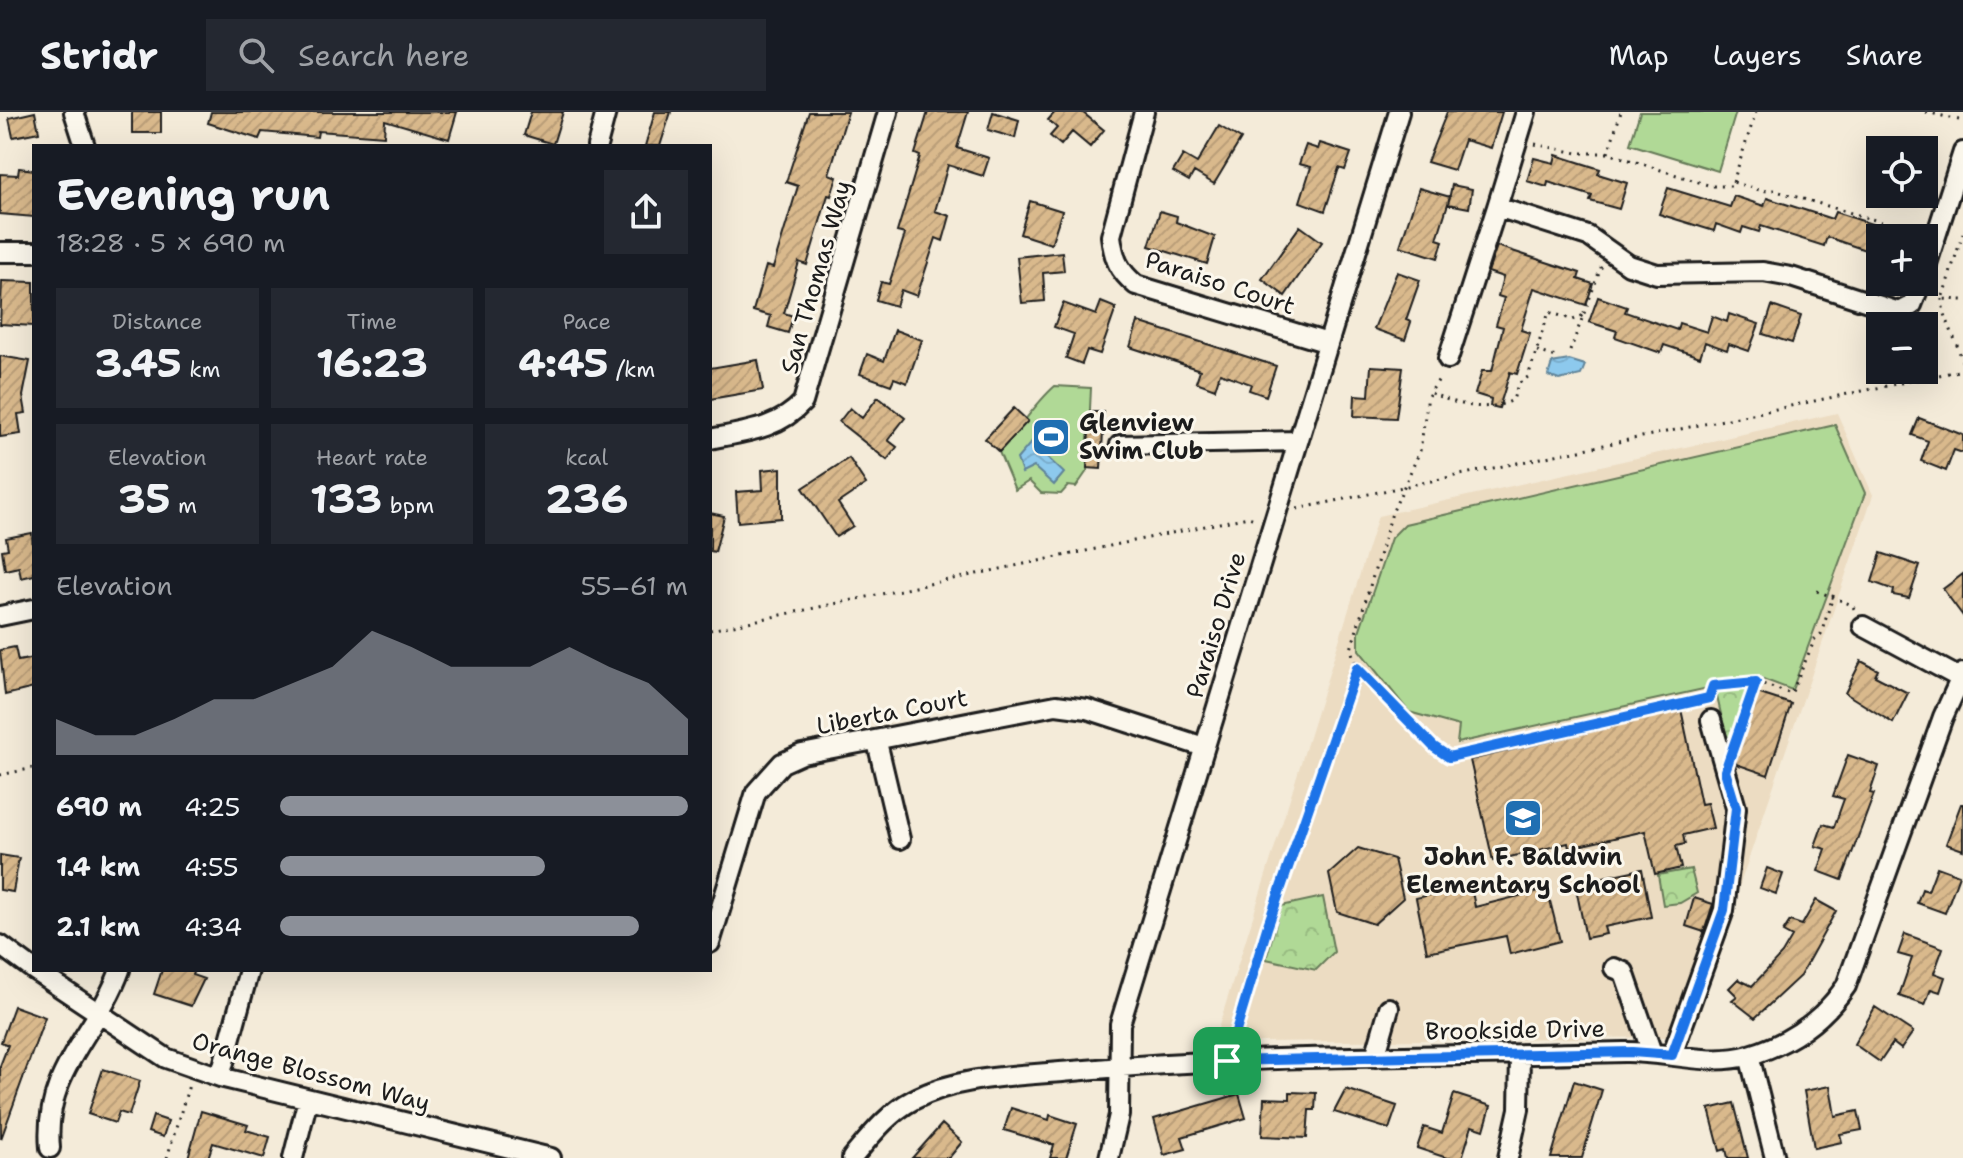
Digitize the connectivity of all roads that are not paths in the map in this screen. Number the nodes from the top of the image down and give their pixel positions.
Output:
1 (74, 112) edge
2 (606, 112) edge
3 (888, 112) edge
4 (1144, 112) edge
5 (1399, 112) edge
6 (1526, 112) edge
7 (84, 144) edge
8 (598, 144) edge
9 (1963, 152) edge
10 (1497, 207) junction
11 (1938, 230) edge
12 (0, 252) edge
13 (32, 252) edge
14 (1916, 296) edge
15 (1328, 343) junction
16 (1448, 359) road end
17 (712, 439) edge
18 (1298, 441) junction
19 (1120, 445) dead end
20 (32, 609) edge
21 (0, 616) edge
22 (1863, 626) road end
23 (1961, 675) edge
24 (1711, 720) road end
25 (877, 742) junction
26 (1204, 747) junction
27 (900, 839) dead end
28 (712, 936) edge
29 (0, 945) edge
30 (1614, 968) dead end
31 (32, 969) edge
32 (37, 972) edge
33 (119, 972) edge
34 (248, 972) edge
35 (1389, 1008) dead end
36 (96, 1014) junction
37 (1652, 1053) junction
38 (1520, 1055) junction
39 (1672, 1055) junction
40 (1749, 1055) junction
41 (1375, 1057) junction
42 (1119, 1067) junction
43 (220, 1077) junction
44 (308, 1099) junction
45 (50, 1148) dead end
46 (293, 1158) edge
47 (551, 1158) edge
48 (852, 1158) edge
49 (1109, 1158) edge
50 (1508, 1158) edge
51 (1775, 1158) edge

1 - 7 street
2 - 8 street
3 - 17 street, San Thomas Way
4 - 15 street, Paraiso Court
5 - 15 street, Paraiso Drive
6 - 10 street
9 - 11 street
10 - 14 street
10 - 16 street
12 - 13 street
15 - 18 street, Paraiso Drive
18 - 19 street
18 - 26 street, Paraiso Drive
20 - 21 street
22 - 23 street
23 - 40 street, Brookside Drive
24 - 39 street
25 - 26 street, Liberta Court
25 - 27 street
25 - 28 street, Liberta Court
26 - 42 street, Paraiso Drive
29 - 31 street, Orange Blossom Way
30 - 37 street
32 - 36 street, Orange Blossom Way
33 - 36 street
34 - 43 street
35 - 41 street
36 - 43 street, Orange Blossom Way
36 - 45 street
37 - 38 street, Brookside Drive
37 - 39 street, Brookside Drive
38 - 41 street, Brookside Drive
38 - 50 street
39 - 40 street, Brookside Drive
40 - 51 street
41 - 42 street, Brookside Drive
42 - 48 street, Brookside Drive
42 - 49 street, Paraiso Drive
43 - 44 street, Orange Blossom Way
44 - 46 street
44 - 47 street, Orange Blossom Way

